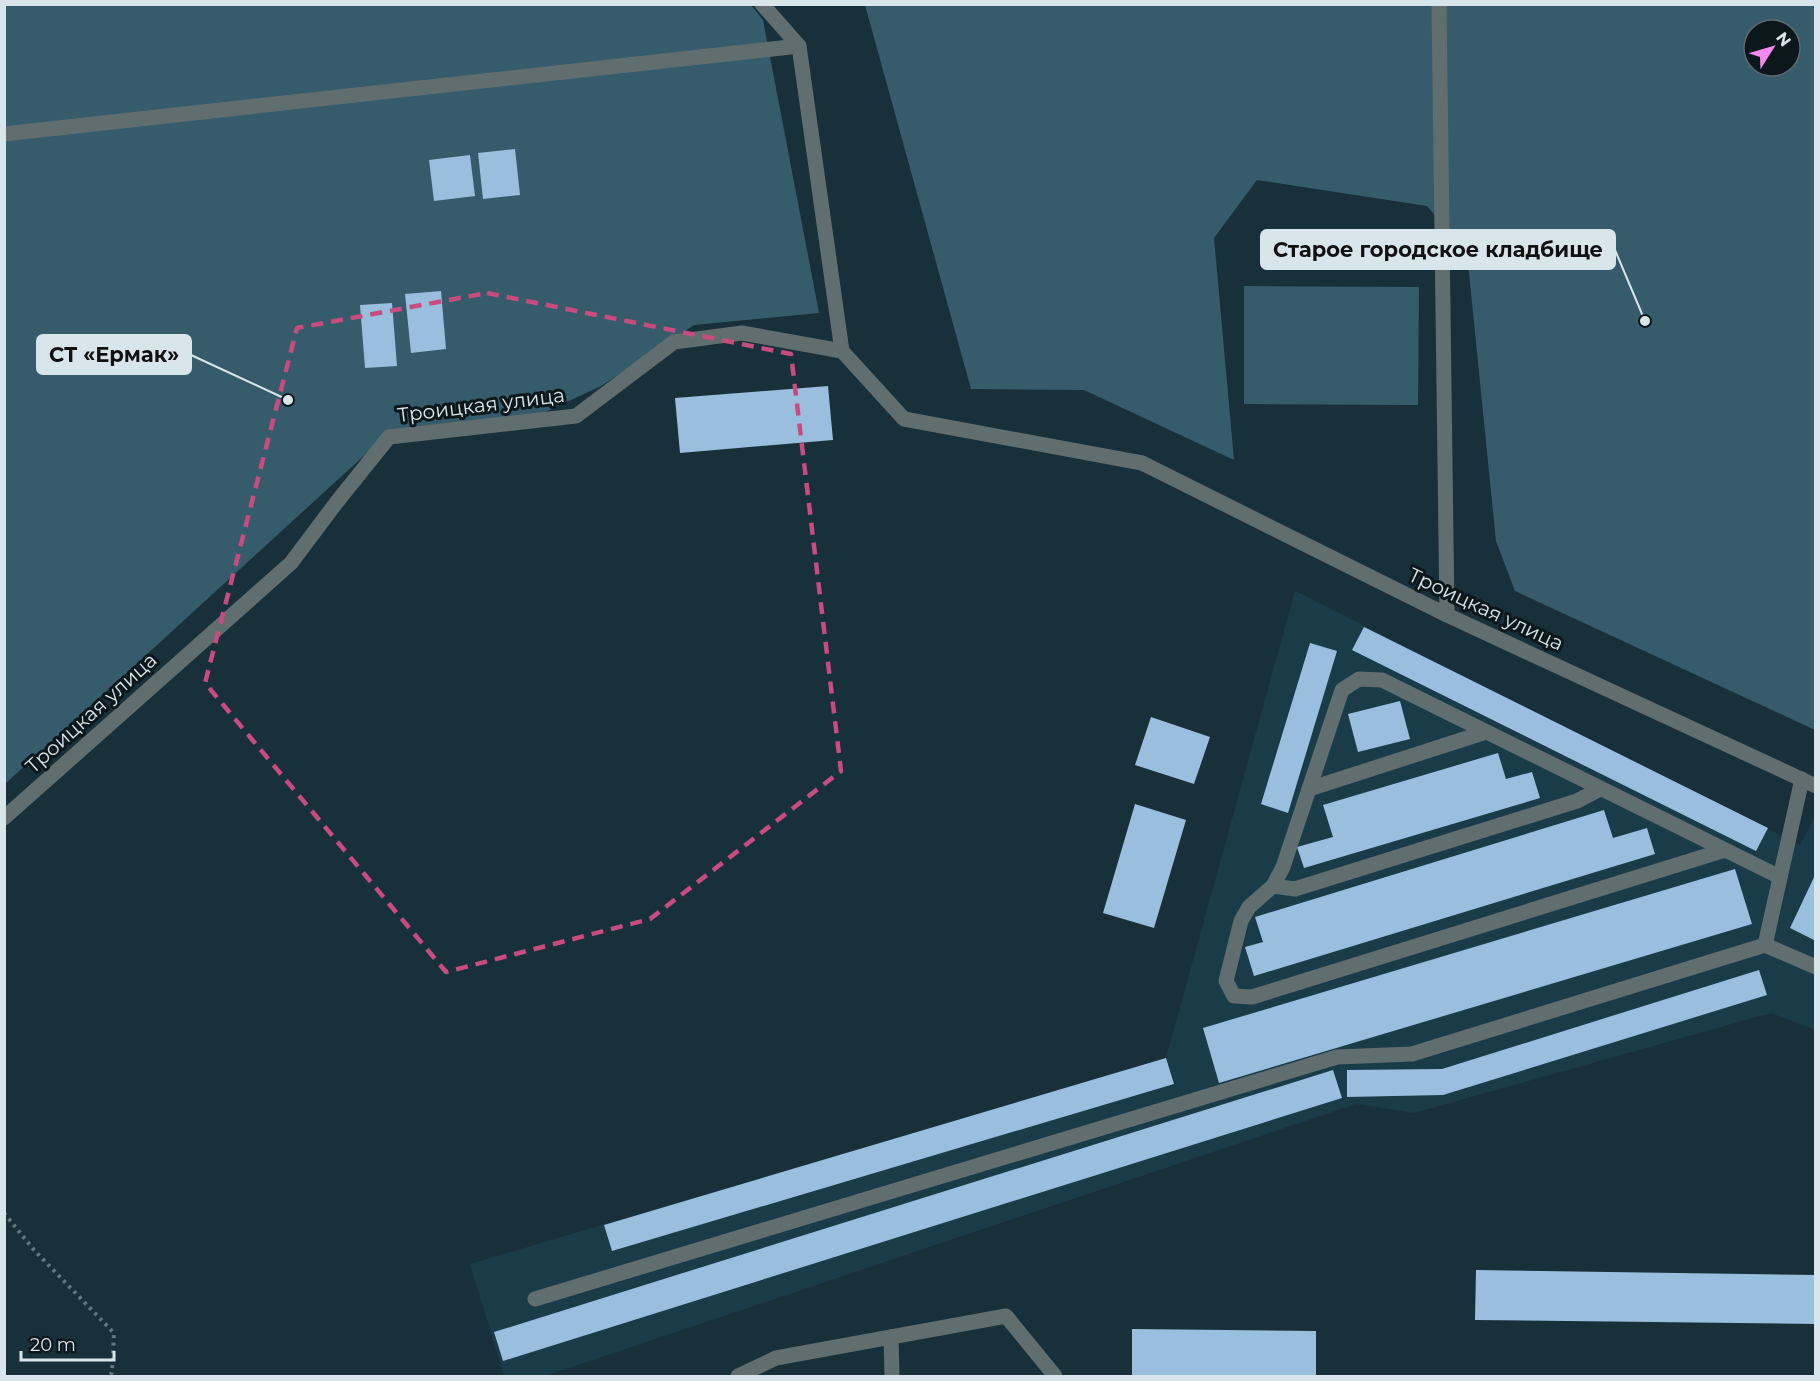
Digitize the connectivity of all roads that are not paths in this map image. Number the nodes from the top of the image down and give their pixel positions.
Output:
1 (762, 4) edge
2 (1439, 4) edge
3 (799, 46) junction
4 (4, 134) edge
5 (842, 351) junction
6 (1447, 615) junction
7 (1486, 732) junction
8 (1809, 783) edge
9 (1309, 789) junction
10 (1600, 789) junction
11 (4, 818) edge
12 (1725, 850) junction
13 (1780, 877) junction
14 (1273, 886) junction
15 (1765, 945) junction
16 (1815, 967) edge
17 (535, 1299) dead end
18 (891, 1337) junction
19 (738, 1377) edge
20 (892, 1377) edge
21 (1055, 1377) edge

1 - 3 street
2 - 6 street
3 - 4 street
3 - 5 street
5 - 6 street, Троицкая улица
5 - 11 street, Троицкая улица
6 - 8 street, Троицкая улица
7 - 9 street
7 - 9 street
7 - 10 street
8 - 13 street
9 - 14 street
10 - 12 street
10 - 14 street
12 - 13 street
12 - 14 street
13 - 15 street
15 - 16 street
15 - 17 street
18 - 19 street
18 - 20 street
18 - 21 street

